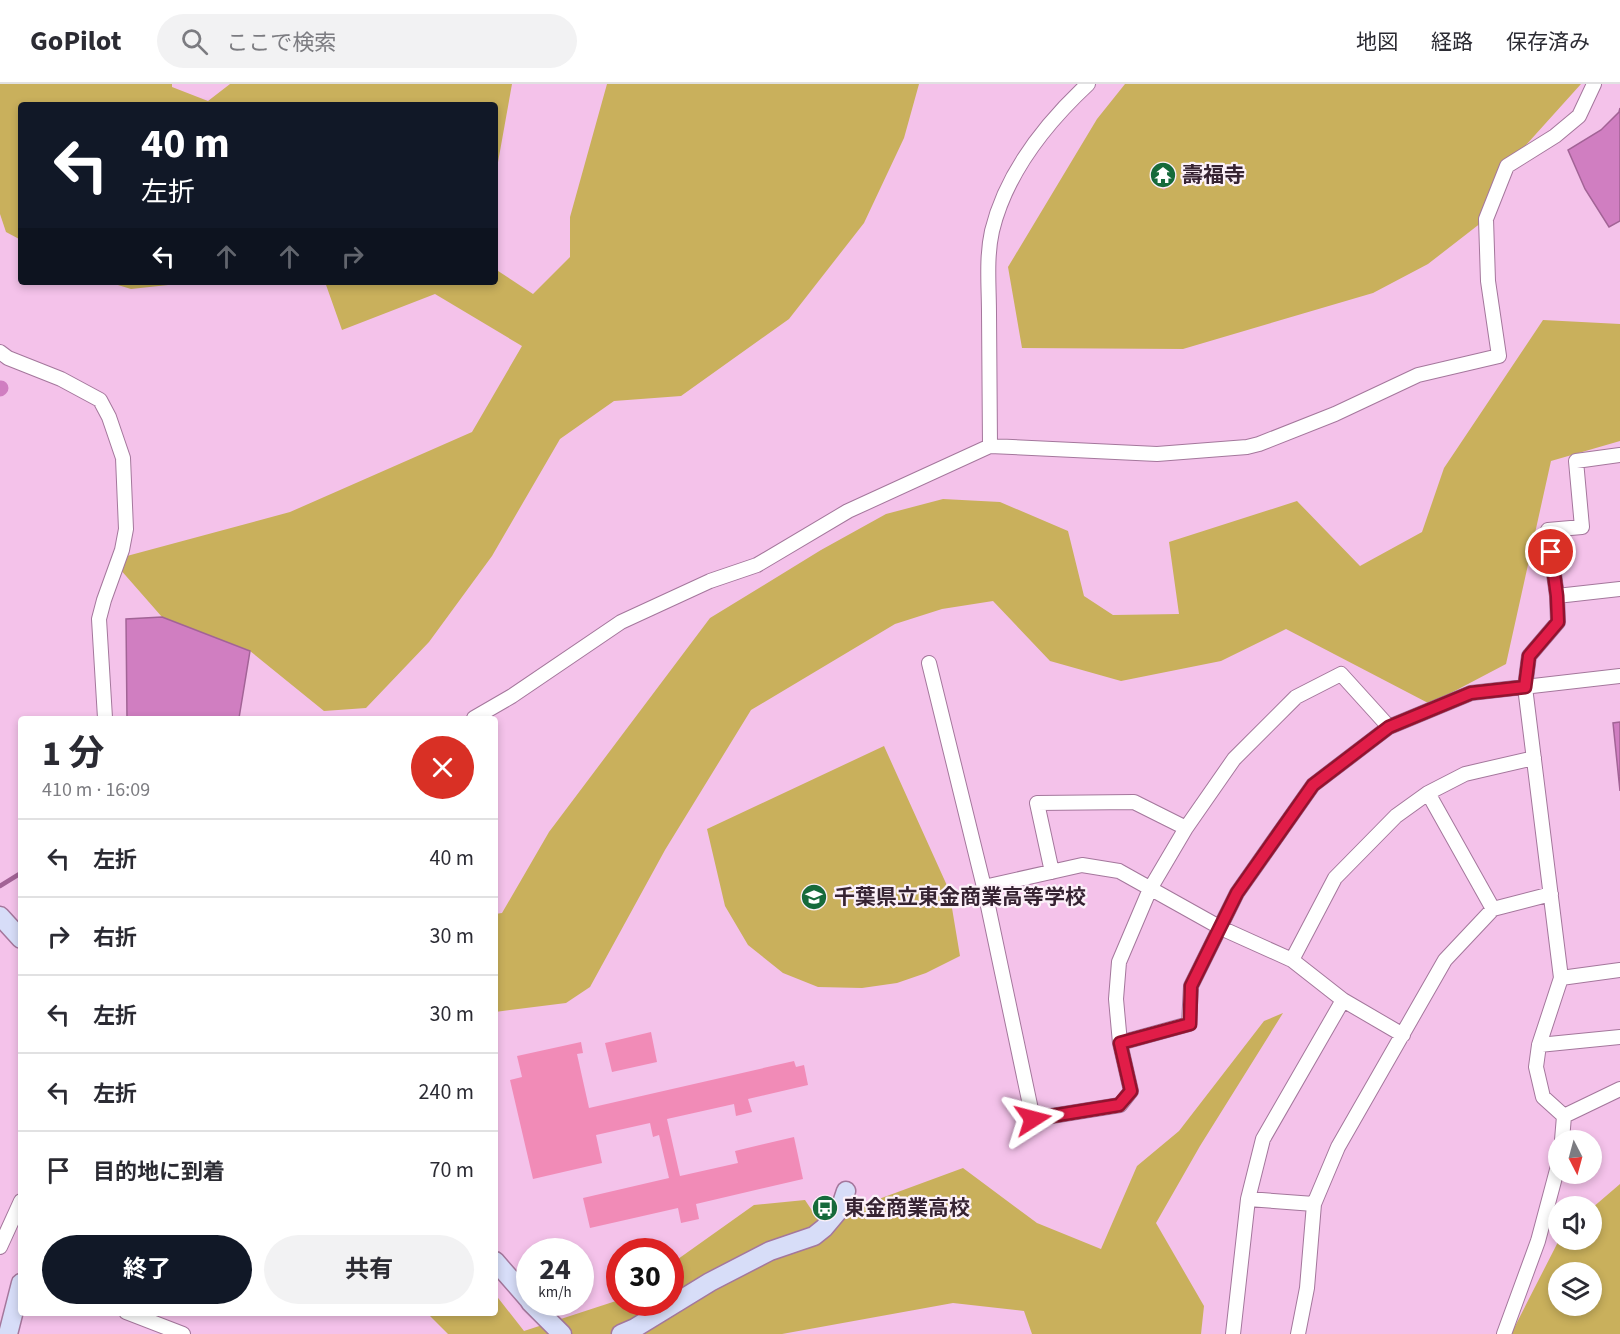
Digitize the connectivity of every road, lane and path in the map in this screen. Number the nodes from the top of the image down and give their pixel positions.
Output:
1 (1088, 84) edge
2 (1594, 84) edge
3 (0, 352) edge
4 (990, 446) junction
5 (1620, 455) edge
6 (1620, 589) edge
7 (1557, 596) junction
8 (929, 663) dead end
9 (1620, 676) edge
10 (1525, 687) junction
11 (105, 716) edge
12 (477, 716) edge
13 (1389, 727) junction
14 (1534, 758) junction
15 (1428, 793) junction
16 (1186, 828) junction
17 (1052, 872) junction
18 (984, 887) junction
19 (1150, 889) junction
20 (1551, 894) junction
21 (1493, 909) junction
22 (0, 916) edge
23 (1221, 928) junction
24 (18, 936) edge
25 (1292, 960) junction
26 (1620, 970) edge
27 (1562, 978) junction
28 (1343, 1000) junction
29 (1402, 1035) junction
30 (1620, 1037) edge
31 (1120, 1043) junction
32 (1539, 1045) junction
33 (1620, 1089) edge
34 (1564, 1116) junction
35 (1563, 1130) edge
36 (1553, 1184) edge
37 (846, 1191) dead end
38 (1248, 1199) junction
39 (1314, 1204) junction
40 (18, 1207) edge
41 (0, 1246) edge
42 (498, 1265) edge
43 (516, 1286) edge
44 (18, 1295) edge
45 (136, 1316) edge
46 (544, 1316) edge
47 (8, 1334) edge
48 (183, 1334) edge
49 (562, 1334) edge
50 (621, 1334) edge
51 (1233, 1334) edge
52 (1298, 1334) edge
53 (1504, 1334) edge

1 - 4 street
2 - 4 street
3 - 11 street
4 - 12 street
5 - 7 street
6 - 7 street
7 - 10 street
8 - 18 street
9 - 10 street
10 - 13 street
10 - 14 street
13 - 16 street
13 - 23 street
14 - 15 street
14 - 20 street
15 - 21 street
15 - 25 street
16 - 17 street
16 - 19 street
17 - 18 street
17 - 19 street
18 - 31 street
19 - 23 street
19 - 31 street
20 - 21 street
20 - 27 street
21 - 29 street
22 - 24 street
23 - 25 street
23 - 31 street
25 - 28 street
26 - 27 street
27 - 32 street
28 - 29 street
28 - 38 street
29 - 39 street
30 - 32 street
32 - 34 street
33 - 34 street
34 - 35 street
36 - 53 street
37 - 50 street
38 - 39 street
38 - 51 street
39 - 52 street
40 - 41 street
42 - 43 street
44 - 47 street
45 - 48 street
46 - 49 street

